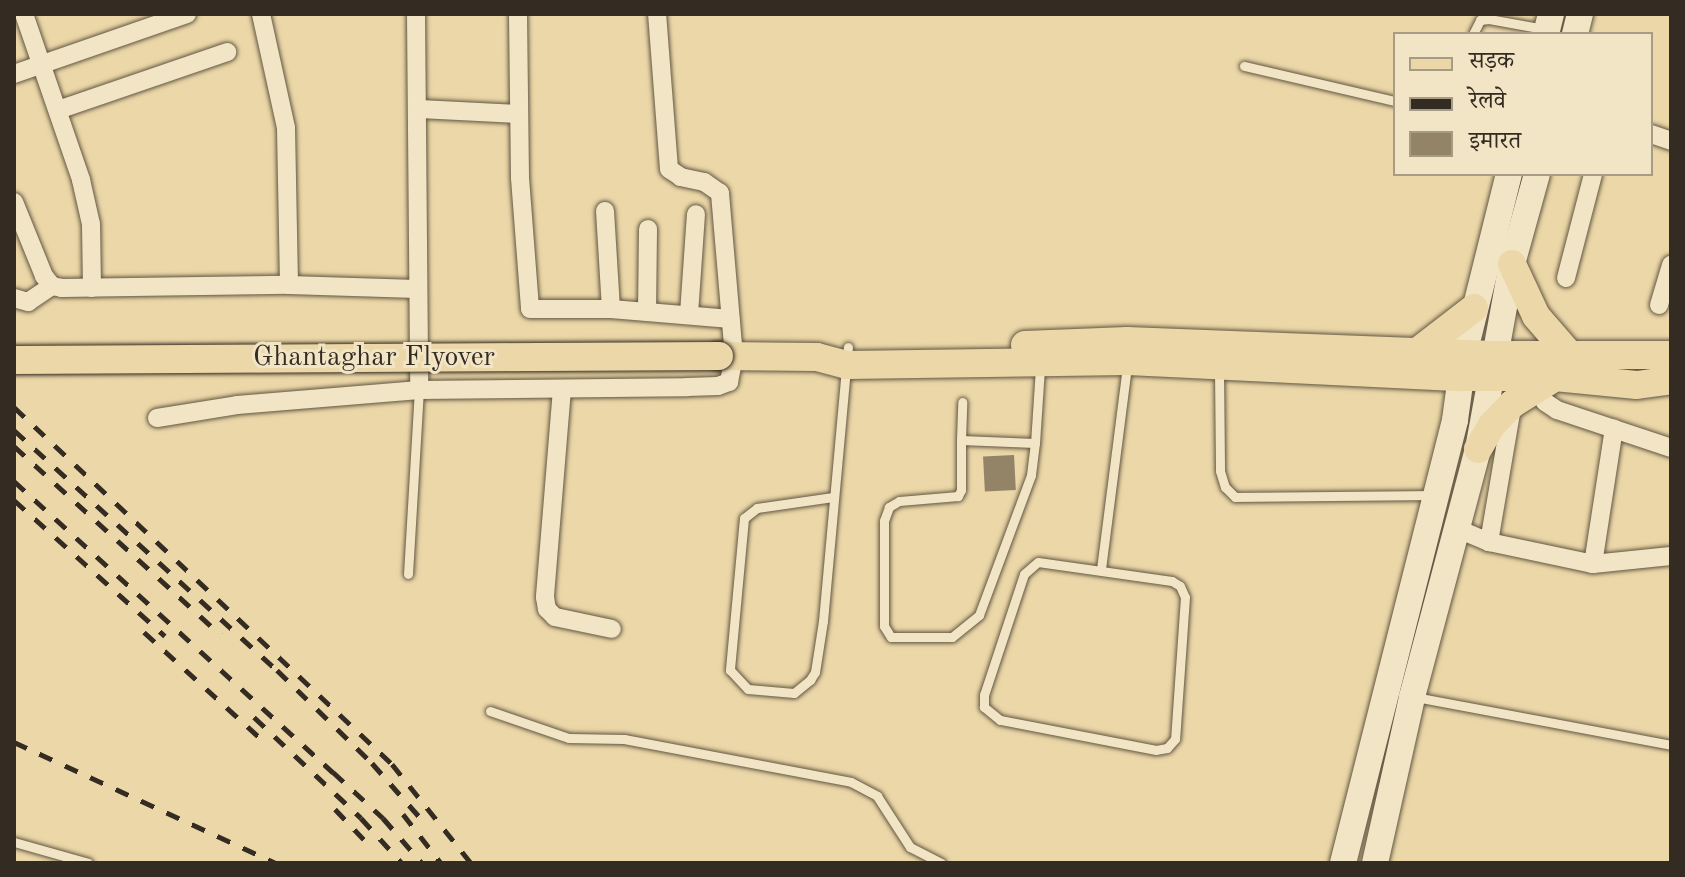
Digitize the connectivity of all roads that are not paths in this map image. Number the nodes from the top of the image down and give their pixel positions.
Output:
1 (24, 14) edge
2 (187, 14) edge
3 (261, 14) edge
4 (416, 14) edge
5 (518, 14) edge
6 (657, 14) edge
7 (1548, 26) edge
8 (1474, 32) edge
9 (227, 52) dead end
10 (42, 64) junction
11 (1244, 66) dead end
12 (14, 74) edge
13 (1393, 101) edge
14 (419, 109) junction
15 (58, 110) junction
16 (519, 114) junction
17 (1508, 176) edge
18 (1536, 176) edge
19 (1592, 176) edge
20 (14, 202) edge
21 (605, 211) dead end
22 (696, 214) dead end
23 (648, 229) dead end
24 (1512, 264) junction
25 (1671, 265) edge
26 (1566, 278) dead end
27 (289, 285) junction
28 (52, 286) junction
29 (92, 288) junction
30 (417, 289) junction
31 (14, 298) edge
32 (1659, 305) dead end
33 (1474, 308) junction
34 (611, 309) junction
35 (647, 312) junction
36 (689, 314) junction
37 (731, 319) junction
38 (1417, 352) junction
39 (1040, 354) junction
40 (1671, 355) edge
41 (847, 356) junction
42 (726, 357) junction
43 (14, 360) edge
44 (1128, 361) junction
45 (1219, 366) junction
46 (1462, 366) junction
47 (1491, 366) junction
48 (1671, 380) edge
49 (1542, 381) junction
50 (562, 389) junction
51 (419, 390) junction
52 (962, 402) dead end
53 (157, 418) dead end
54 (1614, 429) junction
55 (961, 440) junction
56 (1035, 443) junction
57 (1671, 448) edge
58 (1478, 449) junction
59 (1435, 495) junction
60 (833, 497) junction
61 (1458, 529) junction
62 (1489, 542) junction
63 (1671, 556) edge
64 (1593, 564) junction
65 (1101, 569) junction
66 (408, 574) dead end
67 (612, 629) dead end
68 (1412, 697) junction
69 (490, 711) dead end
70 (1671, 745) edge
71 (14, 842) edge
72 (88, 863) edge
73 (941, 863) edge
74 (1343, 863) edge
75 (1375, 863) edge

1 - 10 street
2 - 10 street
3 - 27 street
4 - 14 street
5 - 16 street
6 - 37 street
7 - 8 lane
9 - 15 street
10 - 12 street
10 - 15 street
11 - 13 lane
14 - 16 street
14 - 30 street
15 - 29 street
16 - 34 street
17 - 33 main road
18 - 24 main road
19 - 26 street
20 - 28 street
21 - 34 street
22 - 36 street
23 - 35 street
24 - 47 main road
24 - 49 main road
25 - 32 street
27 - 29 street
27 - 30 street
28 - 29 street
28 - 31 street
30 - 51 street
33 - 38 main road
33 - 46 main road
34 - 35 street
35 - 36 street
36 - 37 street
37 - 42 street
38 - 39 main road
38 - 46 main road
39 - 41 main road, Ghantaghar Flyover
39 - 44 main road
39 - 56 lane
40 - 49 main road
41 - 42 main road, Ghantaghar Flyover
41 - 60 lane
42 - 43 main road, Ghantaghar Flyover, bridge
42 - 50 street
44 - 45 main road
44 - 65 lane
45 - 46 main road
45 - 59 lane
46 - 47 main road
46 - 59 main road
47 - 49 main road
47 - 58 main road
48 - 49 main road
49 - 54 street
49 - 58 main road
49 - 62 street
50 - 51 street
50 - 67 street
51 - 53 street
51 - 66 lane
52 - 55 lane
54 - 57 street
54 - 64 street
55 - 56 lane
55 - 56 lane
58 - 61 main road
59 - 74 main road
60 - 60 lane
61 - 62 street
61 - 68 main road
62 - 64 street
63 - 64 street
65 - 65 lane
68 - 70 lane
68 - 75 main road
69 - 73 lane
71 - 72 lane

